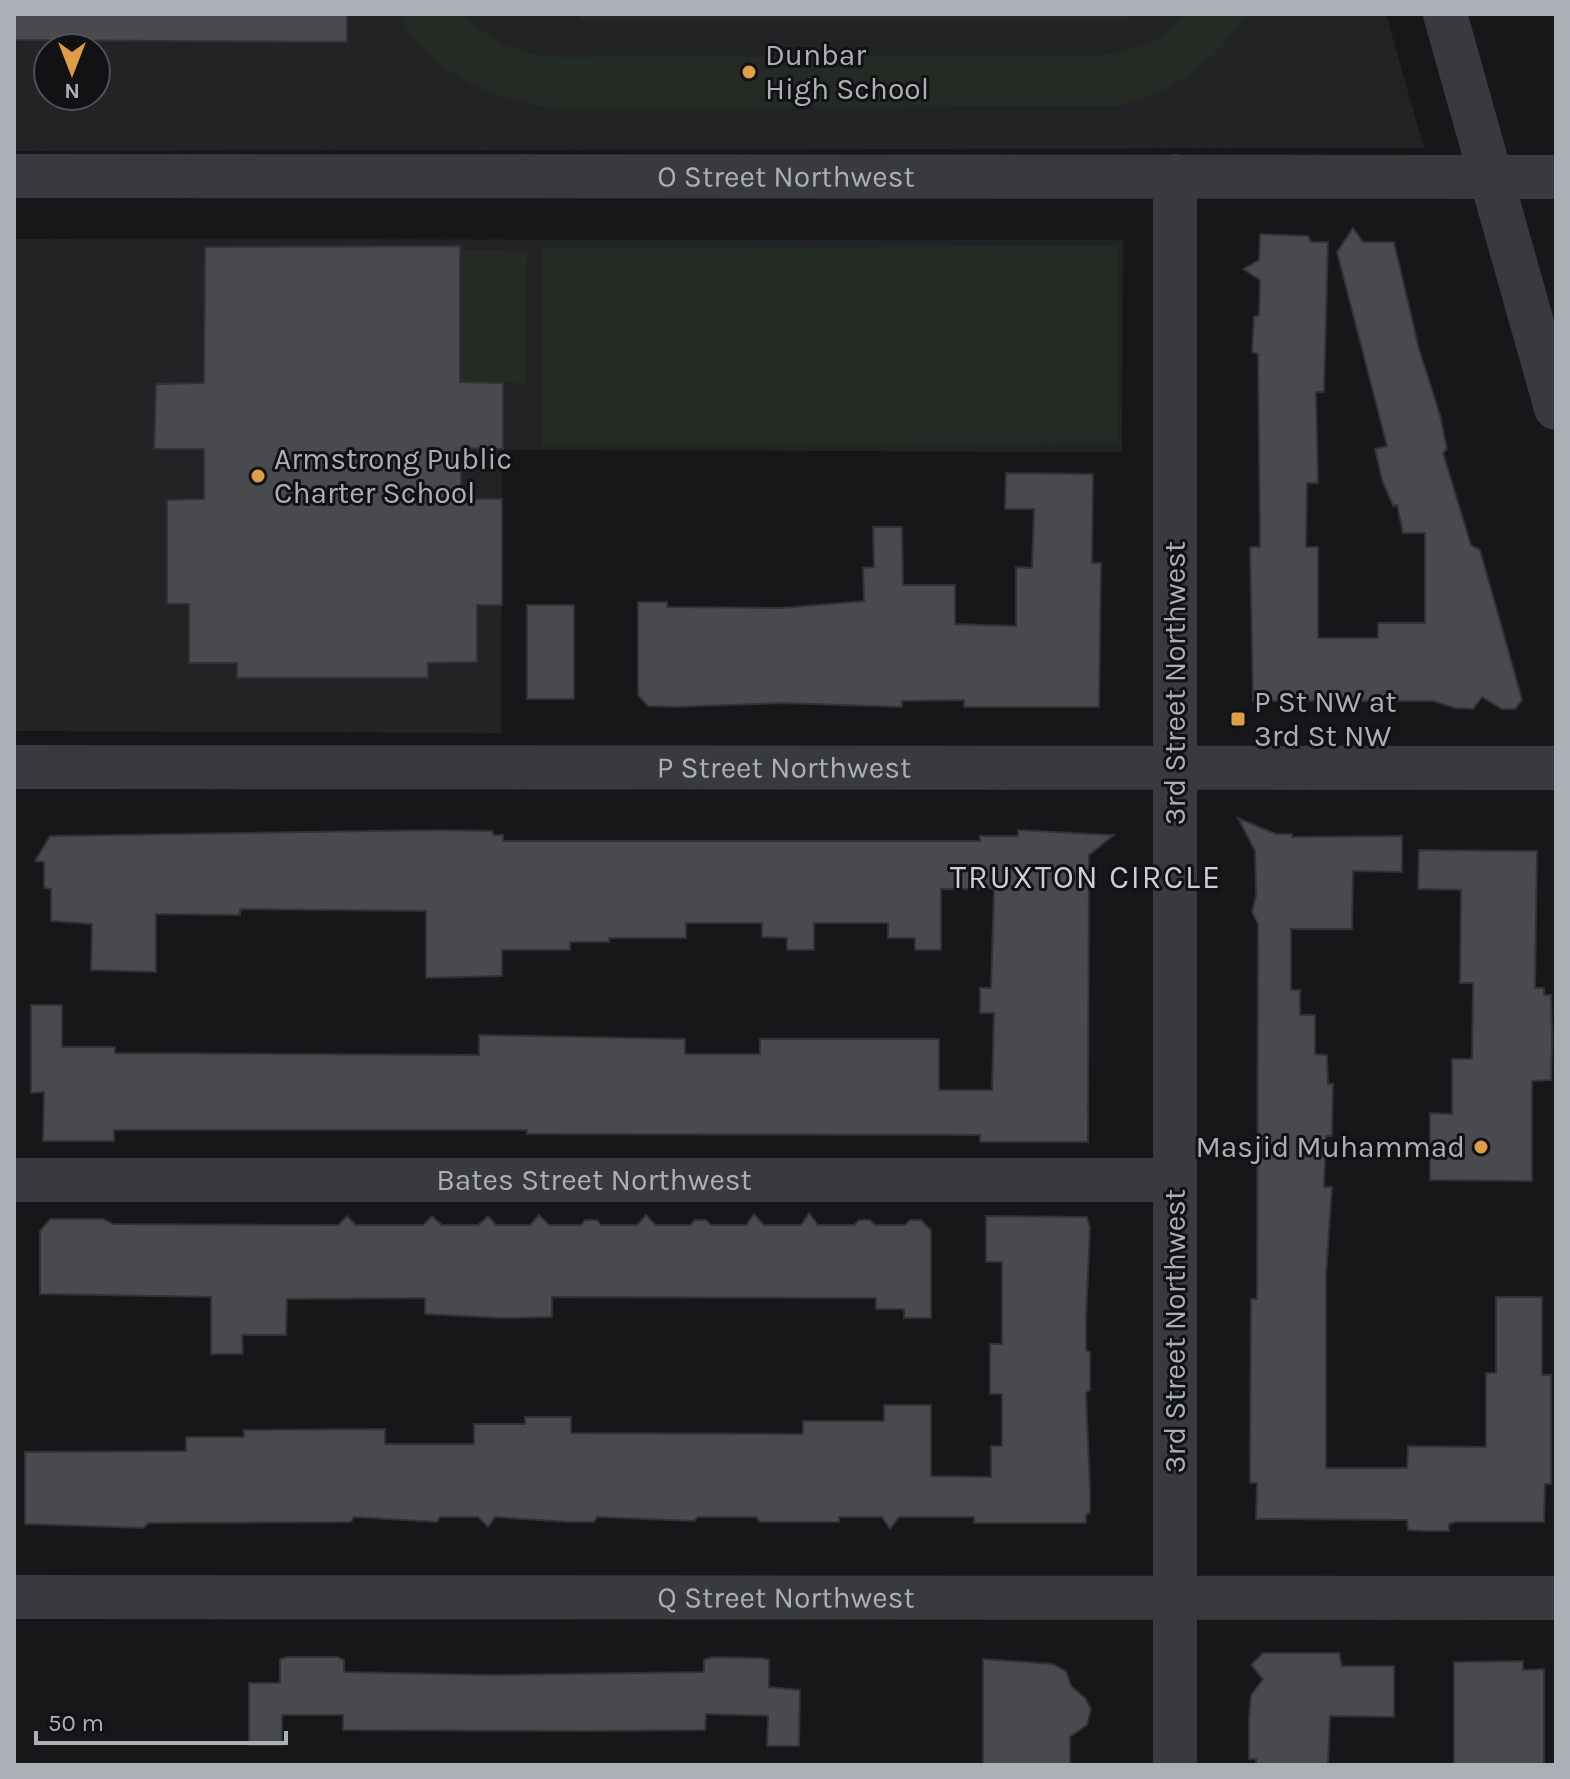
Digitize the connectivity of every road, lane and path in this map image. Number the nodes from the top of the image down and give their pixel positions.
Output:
1 (1445, 14) edge
2 (14, 176) edge
3 (1175, 176) junction
4 (1490, 176) junction
5 (1556, 177) edge
6 (1556, 408) edge
7 (14, 767) edge
8 (1175, 768) junction
9 (1556, 768) edge
10 (14, 1180) edge
11 (1175, 1180) junction
12 (14, 1597) edge
13 (1175, 1598) junction
14 (1556, 1598) edge
15 (1175, 1765) edge

1 - 4 street
2 - 3 street, O Street Northwest
3 - 4 street, O Street Northwest
3 - 8 street, 3rd Street Northwest
4 - 5 street, O Street Northwest
4 - 6 street
7 - 8 street, P Street Northwest
8 - 9 street, P Street Northwest
8 - 11 street, 3rd Street Northwest
10 - 11 street, Bates Street Northwest
11 - 13 street, 3rd Street Northwest
12 - 13 street, Q Street Northwest
13 - 14 street, Q Street Northwest
13 - 15 street, 3rd Street Northwest

